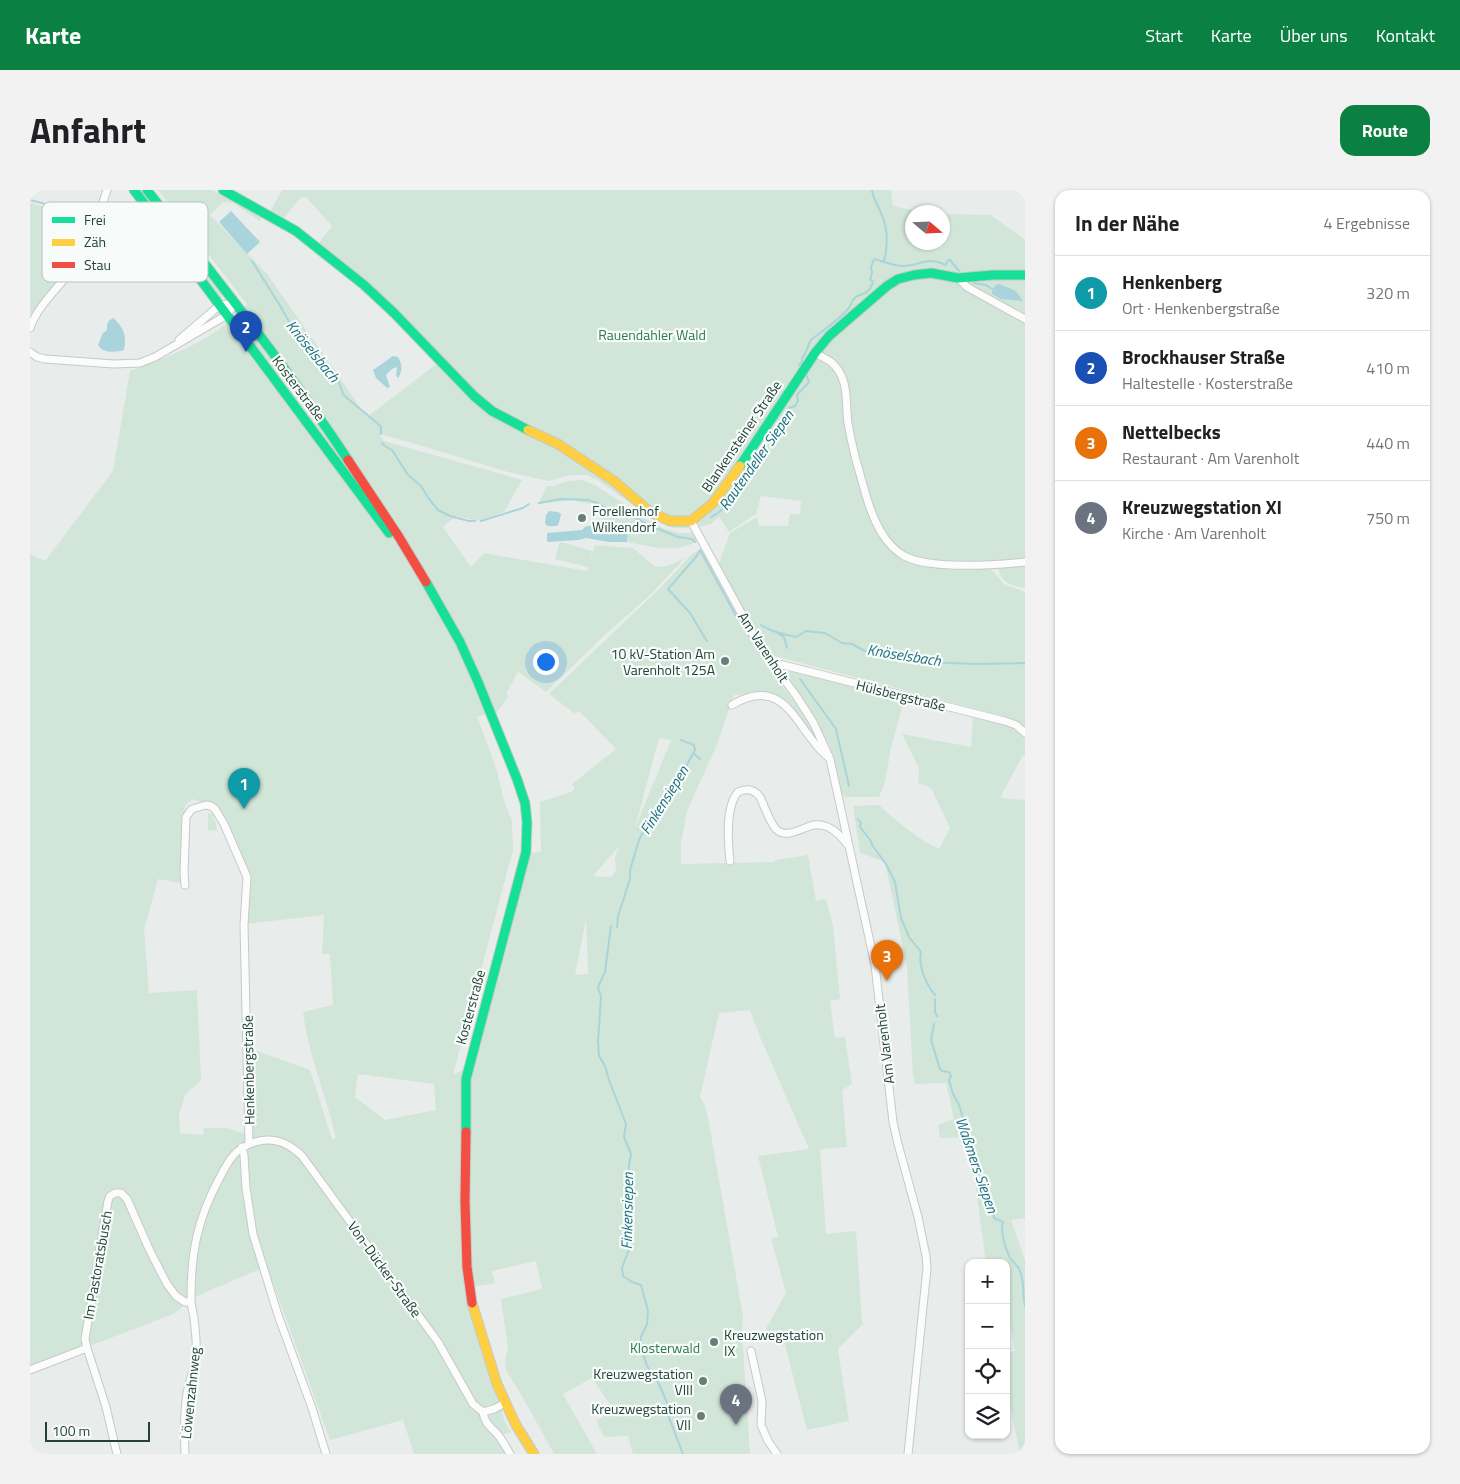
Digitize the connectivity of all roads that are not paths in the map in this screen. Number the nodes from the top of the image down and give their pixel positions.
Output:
1 (106, 190) edge
2 (134, 190) edge
3 (147, 190) edge
4 (223, 190) edge
5 (102, 202) edge
6 (143, 202) edge
7 (156, 202) edge
8 (208, 269) edge
9 (1025, 274) edge
10 (958, 278) junction
11 (62, 282) edge
12 (202, 282) edge
13 (235, 303) junction
14 (220, 305) junction
15 (227, 315) junction
16 (1025, 319) edge
17 (30, 328) edge
18 (30, 352) edge
19 (165, 352) junction
20 (814, 353) junction
21 (691, 521) junction
22 (1025, 562) edge
23 (424, 580) junction
24 (773, 664) junction
25 (732, 705) dead end
26 (1025, 733) edge
27 (830, 759) junction
28 (847, 844) junction
29 (730, 861) dead end
30 (185, 885) dead end
31 (249, 1144) junction
32 (242, 1147) junction
33 (191, 1302) junction
34 (87, 1348) junction
35 (751, 1351) dead end
36 (30, 1370) edge
37 (505, 1402) junction
38 (483, 1412) junction
39 (117, 1454) edge
40 (185, 1454) edge
41 (326, 1454) edge
42 (510, 1454) edge
43 (534, 1454) edge
44 (777, 1454) edge
45 (908, 1454) edge

1 - 5 street
2 - 6 main road, Kosterstraße
3 - 7 main road, Kosterstraße
4 - 21 main road
8 - 13 main road, Kosterstraße
9 - 10 main road, Blankensteiner Straße
10 - 16 street
10 - 20 main road, Blankensteiner Straße
11 - 17 street
12 - 14 main road, Kosterstraße
13 - 14 street
13 - 15 street
13 - 23 main road, Kosterstraße
14 - 15 main road, Kosterstraße
14 - 19 street
15 - 19 street
15 - 23 main road, Kosterstraße
18 - 19 street
20 - 21 main road, Blankensteiner Straße
20 - 22 street
21 - 24 street, Am Varenholt
23 - 37 main road, Kosterstraße
24 - 26 street, Hülsbergstraße
24 - 27 street, Am Varenholt
25 - 27 street
27 - 28 street, Am Varenholt
28 - 29 street
28 - 45 street, Am Varenholt
30 - 31 street, Henkenbergstraße
31 - 32 street, Henkenbergstraße
31 - 38 street, Von-Dücker-Straße
32 - 33 street
32 - 41 street
33 - 34 street, Im Pastoratsbusch
33 - 40 street, Löwenzahnweg
34 - 36 street
34 - 39 street, Im Pastoratsbusch
35 - 44 street
37 - 38 street
37 - 43 main road, Kosterstraße
38 - 42 street

